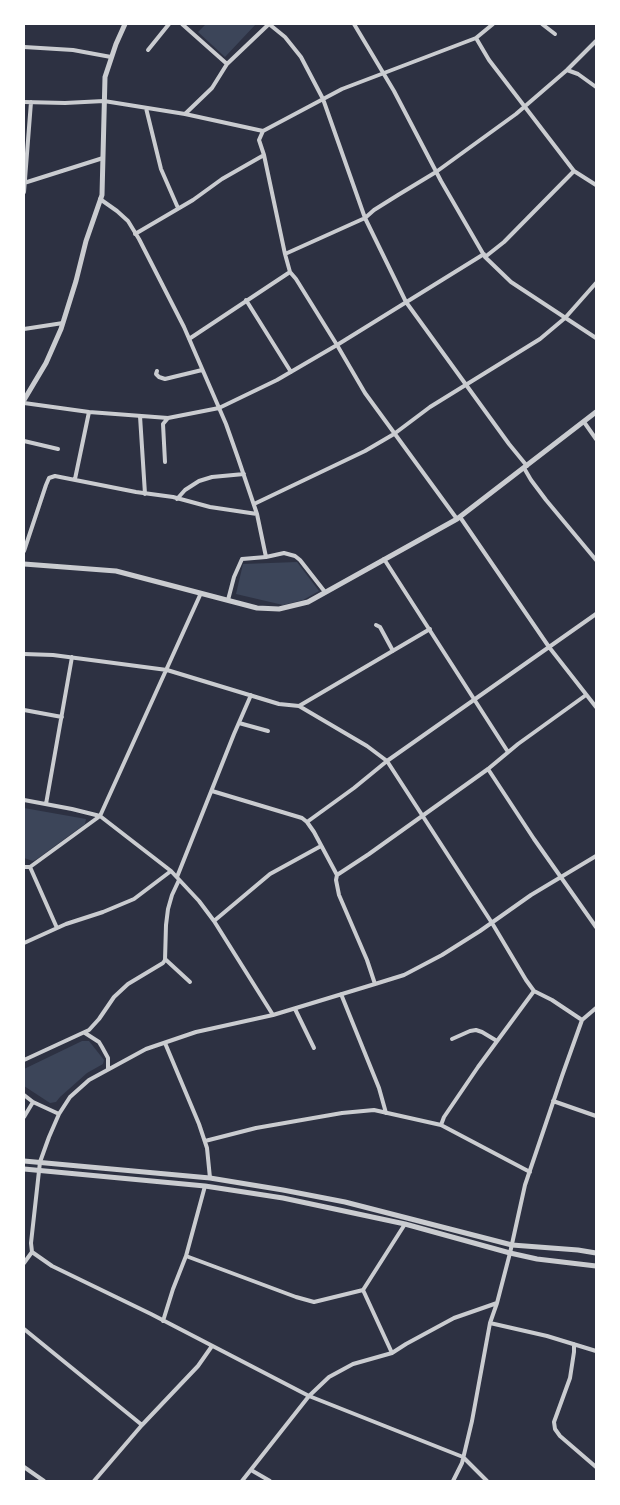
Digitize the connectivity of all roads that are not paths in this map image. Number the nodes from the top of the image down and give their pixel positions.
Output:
1 (125, 24) edge
2 (169, 24) edge
3 (182, 24) edge
4 (269, 24) edge
5 (354, 24) edge
6 (493, 24) edge
7 (542, 24) edge
8 (555, 34) dead end
9 (476, 38) junction
10 (596, 41) edge
11 (24, 47) edge
12 (148, 50) dead end
13 (111, 57) junction
14 (227, 64) junction
15 (567, 70) junction
16 (384, 74) junction
17 (596, 87) edge
18 (323, 99) junction
19 (104, 101) junction
20 (24, 102) edge
21 (31, 102) junction
22 (525, 105) junction
23 (146, 108) junction
24 (185, 114) junction
25 (263, 131) junction
26 (264, 155) junction
27 (103, 158) junction
28 (574, 171) junction
29 (436, 172) junction
30 (24, 183) edge
31 (596, 185) edge
32 (24, 192) edge
33 (100, 199) junction
34 (178, 208) junction
35 (366, 218) junction
36 (135, 234) junction
37 (285, 254) junction
38 (485, 256) junction
39 (290, 272) junction
40 (596, 283) edge
41 (246, 300) junction
42 (406, 302) junction
43 (565, 318) junction
44 (63, 323) junction
45 (24, 329) edge
46 (596, 338) edge
47 (189, 339) junction
48 (337, 345) junction
49 (202, 370) junction
50 (156, 371) dead end
51 (291, 372) junction
52 (466, 384) junction
53 (24, 401) edge
54 (219, 408) junction
55 (89, 412) junction
56 (596, 412) edge
57 (140, 416) junction
58 (168, 418) junction
59 (584, 422) junction
60 (394, 434) junction
61 (596, 439) edge
62 (24, 441) edge
63 (58, 449) dead end
64 (165, 462) dead end
65 (525, 467) junction
66 (244, 474) junction
67 (75, 479) junction
68 (145, 494) junction
69 (177, 499) junction
70 (254, 504) junction
71 (257, 514) junction
72 (458, 518) junction
73 (24, 552) edge
74 (266, 558) junction
75 (384, 559) junction
76 (596, 560) edge
77 (24, 564) edge
78 (325, 592) junction
79 (201, 593) junction
80 (228, 600) junction
81 (596, 614) edge
82 (376, 625) dead end
83 (430, 629) junction
84 (549, 647) junction
85 (393, 651) junction
86 (24, 654) edge
87 (72, 657) junction
88 (167, 670) junction
89 (251, 695) junction
90 (586, 695) junction
91 (474, 699) junction
92 (299, 706) junction
93 (596, 707) edge
94 (24, 710) edge
95 (62, 717) junction
96 (239, 723) junction
97 (268, 731) dead end
98 (508, 752) junction
99 (387, 761) junction
100 (488, 769) junction
101 (212, 791) junction
102 (24, 800) edge
103 (46, 804) junction
104 (423, 815) junction
105 (100, 816) junction
106 (307, 822) junction
107 (321, 846) junction
108 (596, 856) edge
109 (30, 867) junction
110 (24, 868) edge
111 (170, 871) junction
112 (337, 875) junction
113 (561, 877) junction
114 (178, 878) junction
115 (214, 921) junction
116 (492, 923) junction
117 (596, 927) edge
118 (57, 928) junction
119 (24, 943) edge
120 (165, 959) junction
121 (190, 982) dead end
122 (375, 984) junction
123 (534, 991) junction
124 (341, 994) junction
125 (596, 1008) edge
126 (295, 1009) junction
127 (273, 1015) junction
128 (582, 1020) junction
129 (85, 1033) junction
130 (452, 1039) dead end
131 (497, 1041) junction
132 (164, 1043) junction
133 (314, 1048) dead end
134 (24, 1060) edge
135 (108, 1069) junction
136 (24, 1095) edge
137 (553, 1101) junction
138 (33, 1102) junction
139 (386, 1113) junction
140 (59, 1114) junction
141 (596, 1116) edge
142 (24, 1117) edge
143 (440, 1125) junction
144 (205, 1141) junction
145 (24, 1161) edge
146 (40, 1162) junction
147 (24, 1169) edge
148 (39, 1171) junction
149 (530, 1172) junction
150 (210, 1178) junction
151 (205, 1186) junction
152 (405, 1224) junction
153 (512, 1245) junction
154 (32, 1252) junction
155 (510, 1253) junction
156 (596, 1253) edge
157 (186, 1256) junction
158 (24, 1263) edge
159 (596, 1266) edge
160 (364, 1290) junction
161 (497, 1303) junction
162 (163, 1321) junction
163 (490, 1323) junction
164 (24, 1330) edge
165 (574, 1344) junction
166 (212, 1346) junction
167 (596, 1352) edge
168 (392, 1353) junction
169 (309, 1396) junction
170 (142, 1425) junction
171 (463, 1457) junction
172 (24, 1467) edge
173 (596, 1468) edge
174 (251, 1470) junction
175 (44, 1481) edge
176 (94, 1481) edge
177 (242, 1481) edge
178 (270, 1481) edge
179 (453, 1481) edge
180 (487, 1481) edge

1 - 13 street
2 - 12 street
3 - 14 street
4 - 14 street
4 - 18 street
5 - 16 street
6 - 9 street
7 - 8 street
9 - 16 street
9 - 22 street
10 - 15 street
11 - 13 street
13 - 19 street
14 - 24 street
15 - 17 street
15 - 22 street
16 - 18 street
16 - 29 street
18 - 25 street
18 - 35 street
19 - 21 street
19 - 23 street
19 - 27 street
20 - 21 street
21 - 30 street
22 - 28 street
22 - 29 street
23 - 24 street
23 - 34 street
24 - 25 street
25 - 26 street
26 - 34 street
26 - 37 street
27 - 30 street
27 - 33 street
28 - 31 street
28 - 38 street
29 - 35 street
29 - 38 street
30 - 32 street
33 - 36 street
33 - 44 street
34 - 36 street
35 - 37 street
35 - 42 street
36 - 47 street
37 - 39 street
38 - 42 street
38 - 43 street
39 - 41 street
39 - 48 street
40 - 43 street
41 - 47 street
41 - 51 street
42 - 48 street
42 - 52 street
43 - 46 street
43 - 52 street
44 - 45 street
44 - 53 street
47 - 49 street
48 - 51 street
48 - 60 street
49 - 50 street
49 - 54 street
51 - 54 street
52 - 60 street
52 - 65 street
53 - 55 street
54 - 58 street
54 - 66 street
55 - 57 street
55 - 67 street
56 - 59 street
57 - 58 street
57 - 68 street
58 - 64 street
59 - 61 street
59 - 65 street
60 - 70 street
60 - 72 street
62 - 63 street
65 - 72 street
65 - 76 street
66 - 69 street
66 - 70 street
67 - 68 street
67 - 73 street
68 - 69 street
69 - 71 street
70 - 71 street
71 - 74 street
72 - 75 street
72 - 84 street
74 - 78 street
74 - 80 street
75 - 78 street
75 - 83 street
77 - 79 street
78 - 80 street
79 - 80 street
79 - 88 street
81 - 84 street
82 - 85 street
83 - 85 street
83 - 91 street
84 - 90 street
84 - 91 street
85 - 92 street
86 - 87 street
87 - 88 street
87 - 95 street
88 - 89 street
88 - 105 street
89 - 92 street
89 - 96 street
90 - 93 street
90 - 98 street
91 - 98 street
91 - 99 street
92 - 99 street
94 - 95 street
95 - 103 street
96 - 97 street
96 - 101 street
98 - 100 street
99 - 104 street
99 - 106 street
100 - 104 street
100 - 113 street
101 - 106 street
101 - 114 street
102 - 103 street
103 - 105 street
104 - 112 street
104 - 116 street
105 - 109 street
105 - 111 street
106 - 107 street
107 - 112 street
107 - 115 street
108 - 113 street
109 - 110 street
109 - 118 street
111 - 114 street
111 - 118 street
112 - 122 street
113 - 116 street
113 - 117 street
114 - 115 street
114 - 120 street
115 - 127 street
116 - 122 street
116 - 123 street
118 - 119 street
120 - 121 street
120 - 129 street
122 - 124 street
123 - 128 street
123 - 131 street
124 - 126 street
124 - 139 street
125 - 128 street
126 - 127 street
126 - 133 street
127 - 132 street
128 - 137 street
129 - 134 street
129 - 135 street
130 - 131 street
131 - 143 street
132 - 135 street
132 - 144 street
135 - 140 street
136 - 138 street
137 - 141 street
137 - 149 street
138 - 140 street
138 - 142 street
139 - 143 street
139 - 144 street
140 - 146 street
143 - 149 street
144 - 150 street
145 - 146 street
146 - 148 street
146 - 150 street
147 - 148 street
148 - 151 street
148 - 154 street
149 - 153 street
150 - 153 street
151 - 152 street
151 - 157 street
152 - 155 street
152 - 160 street
153 - 155 street
153 - 156 street
154 - 158 street
154 - 162 street
155 - 159 street
155 - 161 street
157 - 160 street
157 - 162 street
160 - 168 street
161 - 163 street
161 - 168 street
162 - 166 street
163 - 165 street
163 - 171 street
164 - 170 street
165 - 167 street
165 - 173 street
166 - 169 street
166 - 170 street
168 - 169 street
169 - 171 street
169 - 174 street
170 - 176 street
171 - 179 street
171 - 180 street
172 - 175 street
174 - 177 street
174 - 178 street

